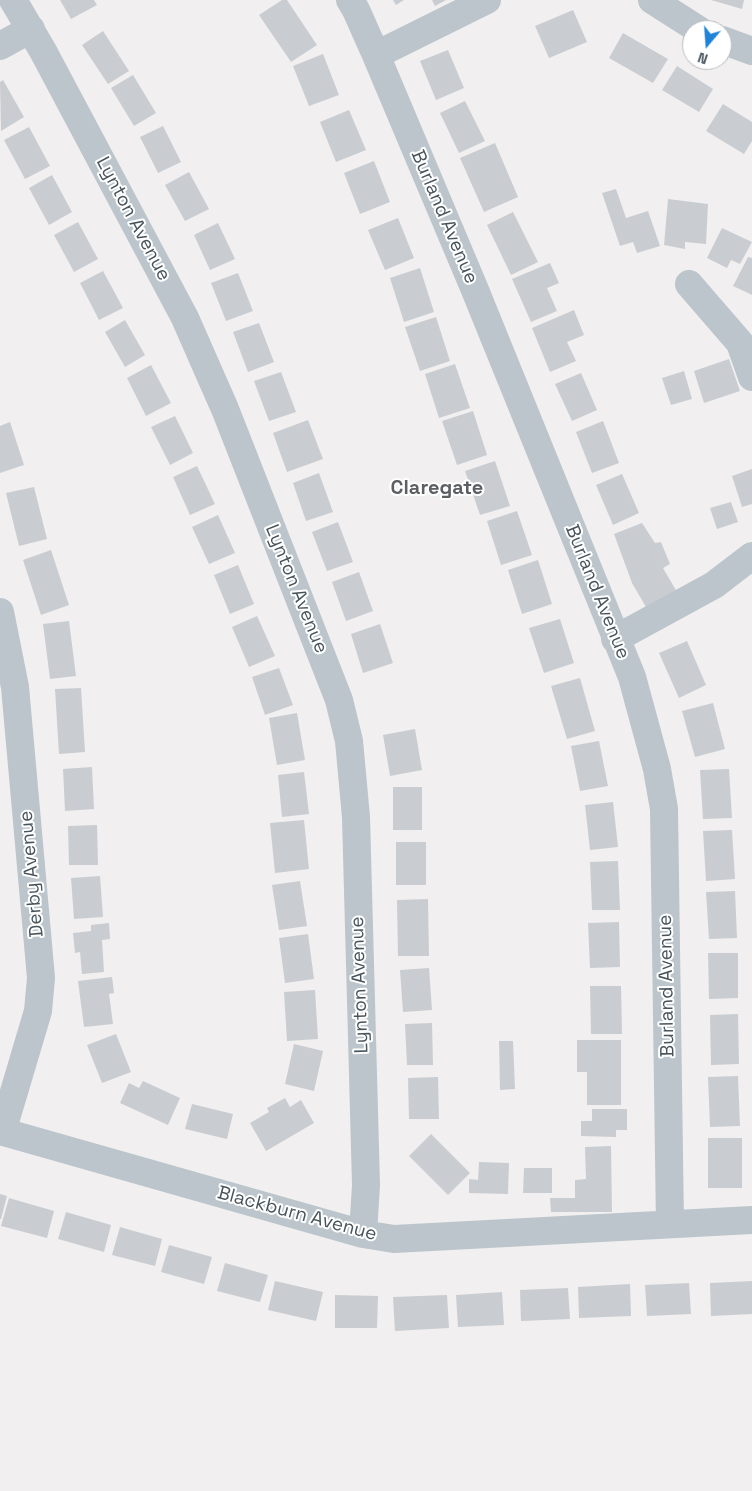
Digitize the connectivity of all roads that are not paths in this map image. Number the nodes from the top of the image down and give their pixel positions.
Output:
1 (13, 0) edge
2 (350, 0) edge
3 (487, 0) edge
4 (652, 0) edge
5 (683, 20) edge
6 (31, 29) junction
7 (732, 44) edge
8 (0, 46) edge
9 (752, 51) edge
10 (376, 55) junction
11 (689, 284) dead end
12 (752, 377) edge
13 (752, 556) edge
14 (0, 612) edge
15 (615, 639) junction
16 (1, 1132) edge
17 (752, 1220) edge
18 (670, 1224) junction
19 (363, 1234) junction

1 - 6 street, Lynton Avenue
2 - 10 street, Burland Avenue
3 - 10 street
4 - 5 street
6 - 8 street
6 - 19 street, Lynton Avenue
7 - 9 street
10 - 15 street, Burland Avenue
11 - 12 street
13 - 15 street
14 - 16 street, Derby Avenue
15 - 18 street, Burland Avenue
16 - 19 street, Blackburn Avenue
17 - 18 street, Blackburn Avenue
18 - 19 street, Blackburn Avenue

